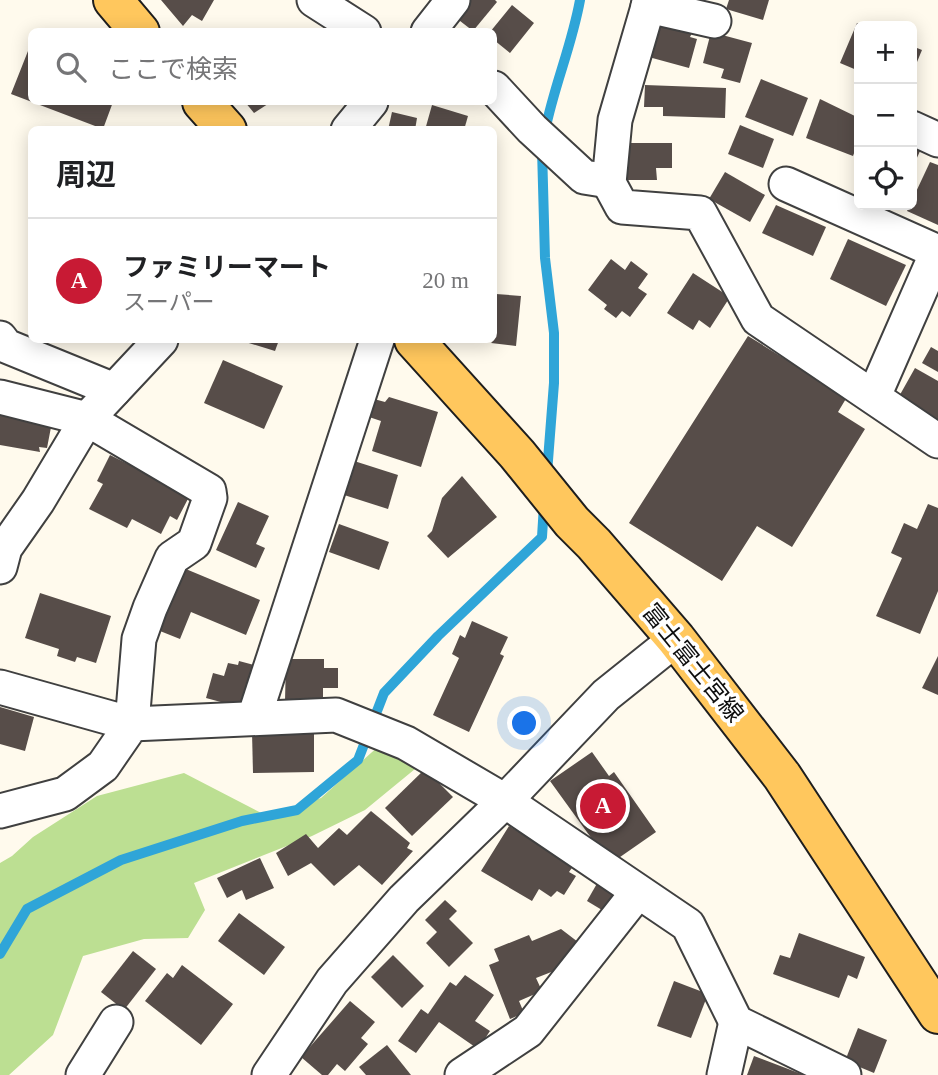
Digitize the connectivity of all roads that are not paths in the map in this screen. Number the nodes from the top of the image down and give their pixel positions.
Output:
1 (113, 0) edge
2 (314, 0) edge
3 (453, 0) edge
4 (649, 3) edge
5 (714, 21) dead end
6 (137, 28) edge
7 (358, 28) edge
8 (431, 28) edge
9 (497, 91) edge
10 (205, 105) edge
11 (369, 105) edge
12 (223, 126) edge
13 (351, 126) edge
14 (917, 130) edge
15 (938, 140) edge
16 (609, 181) junction
17 (786, 184) dead end
18 (938, 254) edge
19 (0, 338) edge
20 (158, 343) edge
21 (376, 343) edge
22 (417, 343) edge
23 (114, 390) junction
24 (874, 396) junction
25 (0, 397) edge
26 (88, 419) junction
27 (938, 441) edge
28 (0, 567) edge
29 (676, 639) junction
30 (0, 687) edge
31 (254, 719) junction
32 (132, 724) junction
33 (505, 801) junction
34 (0, 811) edge
35 (637, 893) junction
36 (938, 1014) edge
37 (116, 1022) dead end
38 (736, 1022) junction
39 (280, 1069) edge
40 (83, 1075) edge
41 (462, 1075) edge
42 (724, 1075) edge
43 (844, 1075) edge

1 - 6 main road
2 - 7 street
3 - 8 street
4 - 5 street
4 - 16 street
9 - 16 street
10 - 12 main road
11 - 13 street
14 - 15 street
16 - 24 street
17 - 18 street
18 - 24 street
19 - 23 street
20 - 23 street
21 - 31 street
22 - 29 main road, 富士富士宮線
23 - 26 street
24 - 27 street
25 - 26 street
26 - 28 street
26 - 32 street
29 - 33 street
29 - 36 main road, 富士富士宮線
30 - 32 street
31 - 32 street
31 - 33 street
32 - 34 street
33 - 35 street
33 - 39 street
35 - 38 street
35 - 41 street
37 - 40 street
38 - 42 street
38 - 43 street

